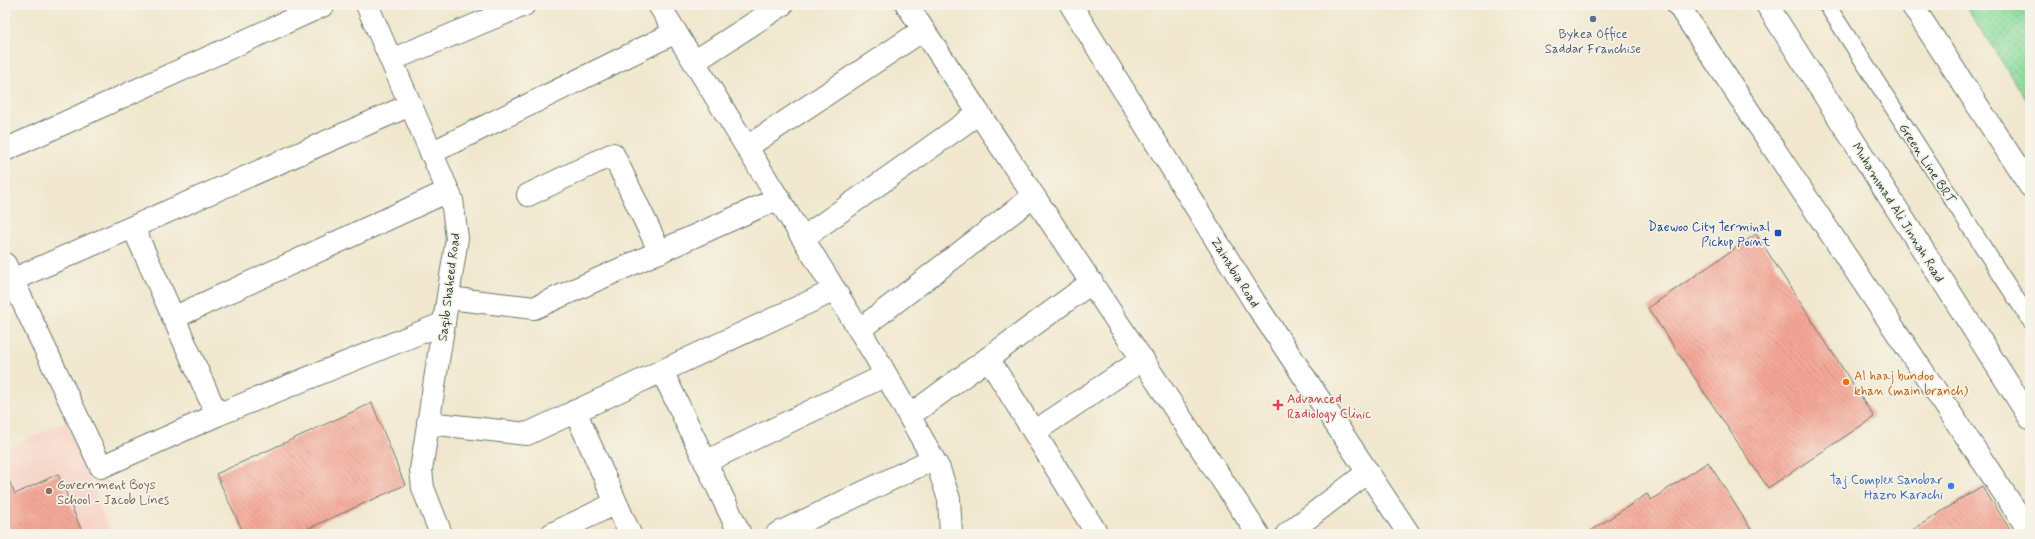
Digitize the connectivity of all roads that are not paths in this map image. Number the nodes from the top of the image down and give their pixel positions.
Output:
1 (324, 5) edge
2 (367, 5) edge
3 (524, 5) edge
4 (659, 5) edge
5 (782, 5) edge
6 (907, 5) edge
7 (1071, 5) edge
8 (1678, 5) edge
9 (1767, 5) edge
10 (1827, 5) edge
11 (1912, 5) edge
12 (923, 30) junction
13 (676, 32) junction
14 (391, 60) junction
15 (694, 62) junction
16 (410, 105) junction
17 (979, 113) junction
18 (747, 147) junction
19 (5, 150) edge
20 (431, 153) junction
21 (2030, 186) edge
22 (448, 191) junction
23 (528, 195) dead end
24 (1034, 196) junction
25 (779, 198) junction
26 (133, 227) junction
27 (803, 238) junction
28 (660, 252) junction
29 (1092, 282) junction
30 (10, 284) edge
31 (835, 290) junction
32 (448, 298) junction
33 (173, 318) junction
34 (2030, 320) edge
35 (444, 323) junction
36 (859, 330) junction
37 (988, 358) junction
38 (1143, 359) junction
39 (662, 371) junction
40 (886, 375) junction
41 (575, 411) junction
42 (217, 415) junction
43 (909, 416) junction
44 (2030, 418) edge
45 (428, 423) junction
46 (1034, 432) junction
47 (933, 459) junction
48 (705, 462) junction
49 (1368, 472) junction
50 (616, 503) junction
51 (575, 529) edge
52 (2030, 532) edge
53 (441, 534) edge
54 (552, 534) edge
55 (630, 534) edge
56 (740, 534) edge
57 (777, 534) edge
58 (951, 534) edge
59 (1097, 534) edge
60 (1258, 534) edge
61 (1287, 534) edge
62 (1409, 534) edge

1 - 19 main road
2 - 14 main road, Saqib Shaheed Road
3 - 14 main road
4 - 13 main road
5 - 15 main road
6 - 12 main road
7 - 49 main road, Zainabia Road
8 - 52 main road
9 - 44 main road, Muhammad Ali Jinnah Road
10 - 34 lane, Green Line BRT
11 - 21 main road
12 - 17 main road
12 - 18 main road
13 - 15 main road
13 - 20 main road
14 - 16 main road, Saqib Shaheed Road
15 - 18 main road
16 - 20 main road, Saqib Shaheed Road
16 - 26 main road
17 - 24 main road
17 - 27 main road
18 - 25 main road
20 - 22 main road, Saqib Shaheed Road
22 - 32 main road, Saqib Shaheed Road
22 - 33 main road
23 - 28 main road
24 - 29 main road
24 - 36 main road
25 - 27 main road
25 - 28 main road
26 - 30 main road
26 - 33 main road
27 - 31 main road
28 - 32 main road
29 - 37 main road
29 - 38 main road
30 - 42 main road
31 - 36 main road
31 - 39 main road
32 - 35 main road, Saqib Shaheed Road
33 - 42 main road
35 - 42 main road
35 - 45 main road, Saqib Shaheed Road
36 - 40 main road
37 - 43 main road
37 - 46 main road
38 - 46 main road
38 - 60 main road
39 - 41 main road
39 - 48 main road
40 - 43 main road
40 - 48 main road
41 - 45 main road
41 - 50 main road
43 - 47 main road
45 - 53 main road, Saqib Shaheed Road
46 - 59 main road
47 - 57 main road
47 - 58 main road
48 - 56 main road
49 - 61 main road
49 - 62 main road, Zainabia Road
50 - 51 main road
50 - 55 main road
51 - 54 main road

